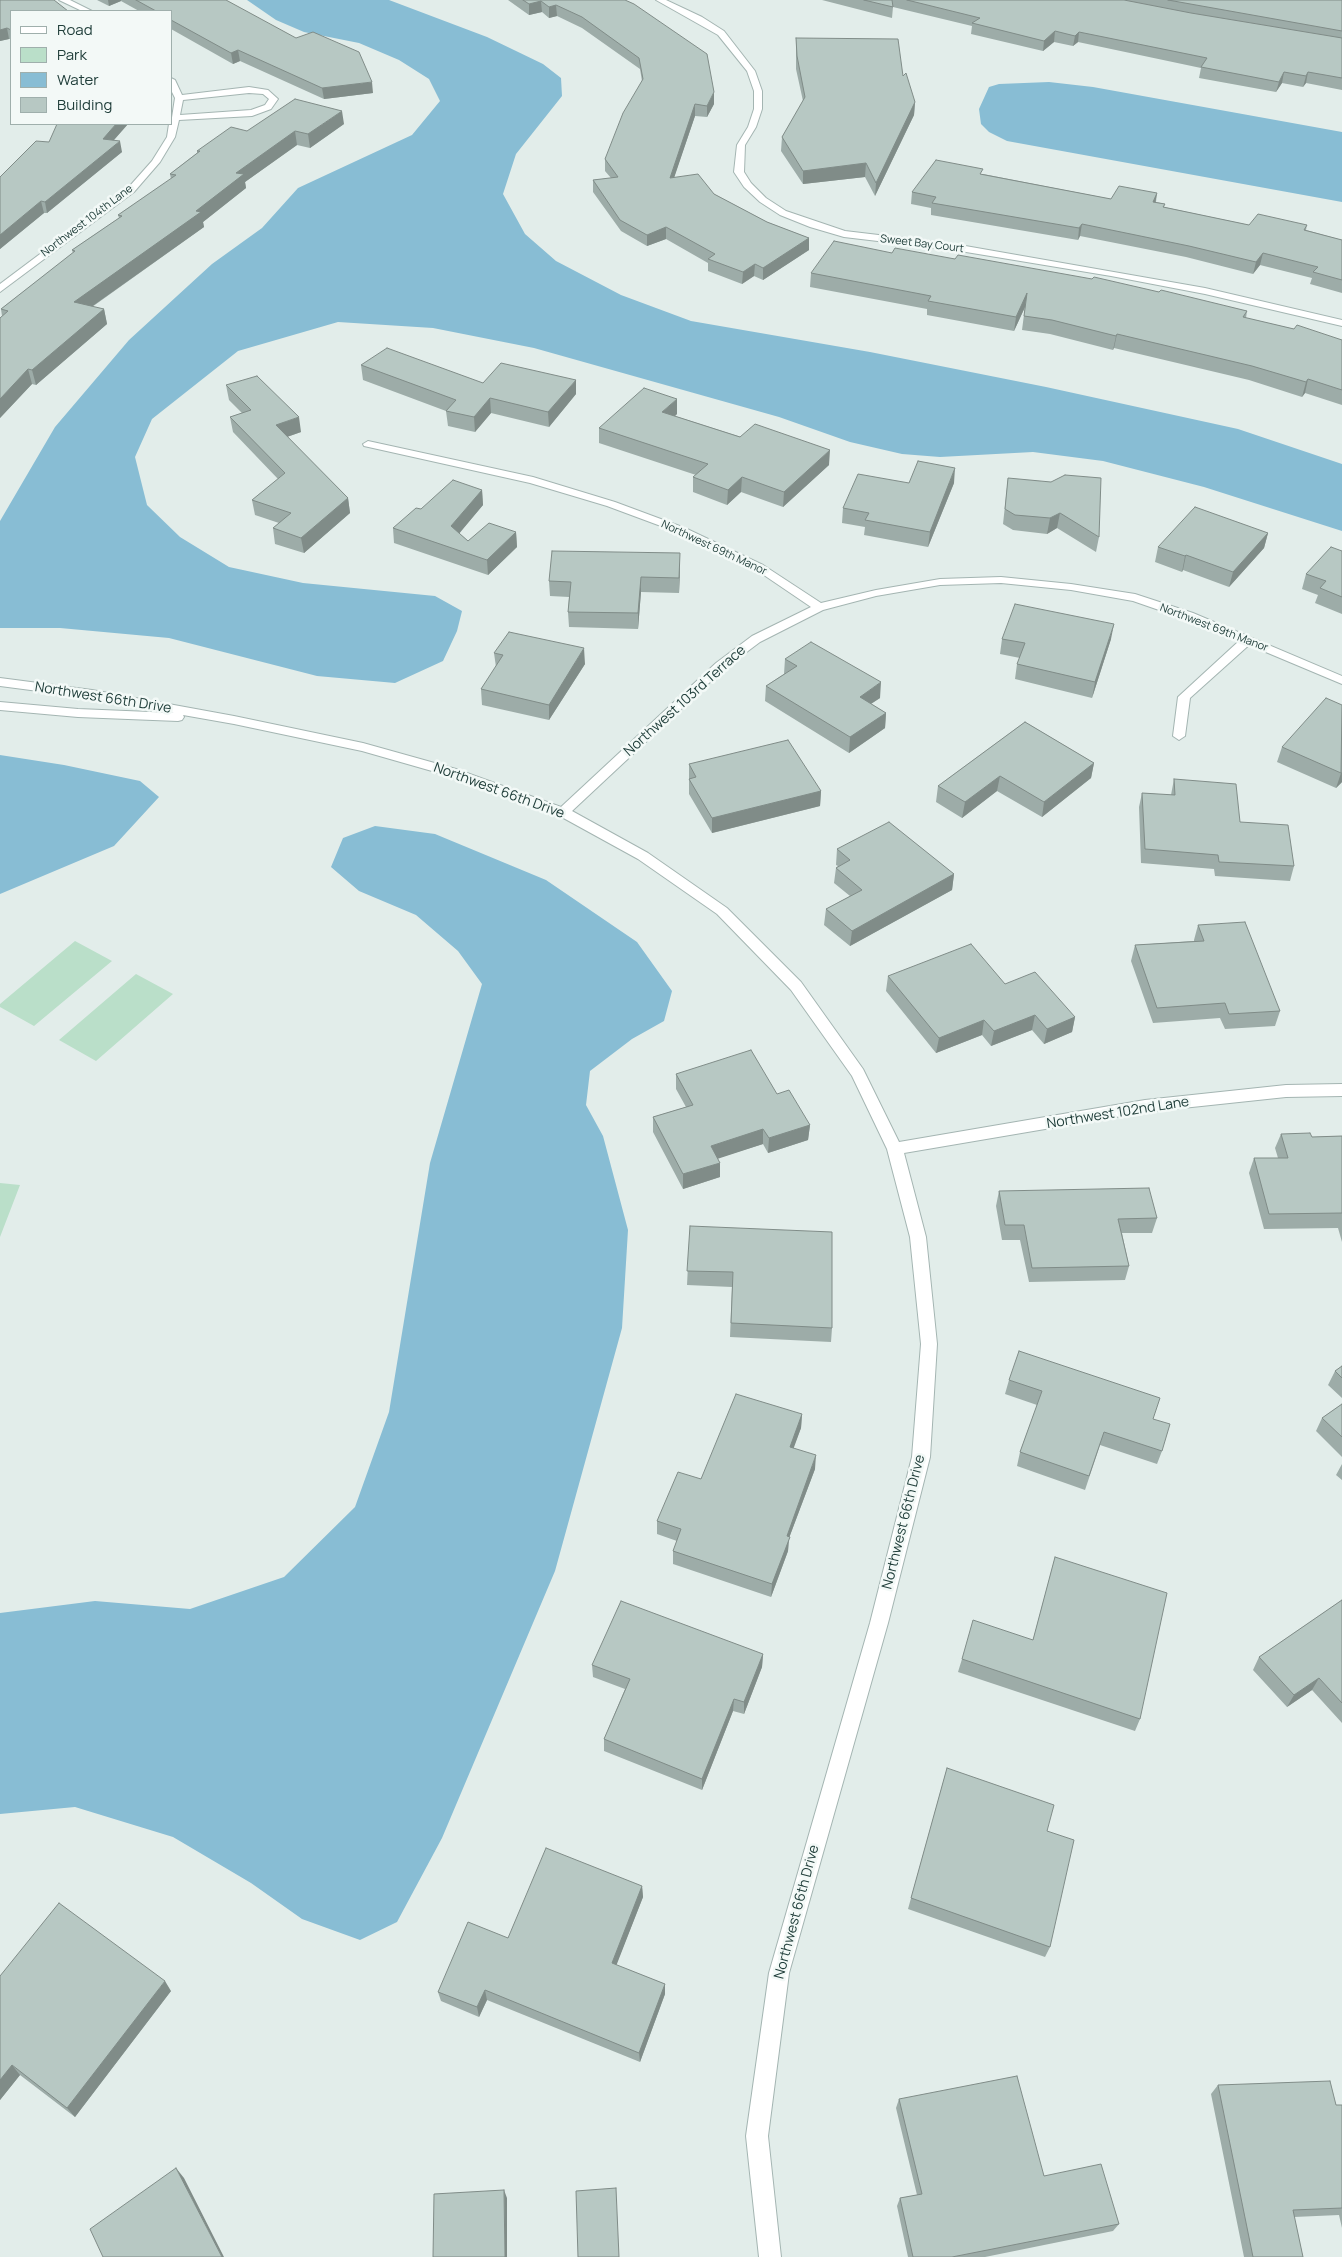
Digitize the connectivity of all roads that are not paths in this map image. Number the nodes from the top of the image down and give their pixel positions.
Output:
1 (63, 0) edge
2 (660, 0) edge
3 (86, 10) edge
4 (172, 82) edge
5 (179, 98) junction
6 (176, 118) junction
7 (0, 289) edge
8 (1342, 323) edge
9 (368, 444) dead end
10 (819, 607) junction
11 (1248, 640) junction
12 (1342, 680) edge
13 (0, 682) edge
14 (0, 706) edge
15 (234, 720) junction
16 (1178, 736) dead end
17 (563, 812) junction
18 (1342, 1090) edge
19 (895, 1150) junction
20 (770, 2257) edge

1 - 3 street
2 - 8 street, Sweet Bay Court
4 - 5 street
5 - 6 street, Northwest 104th Lane
5 - 6 street
6 - 7 street, Northwest 104th Lane
9 - 10 street, Northwest 69th Manor
10 - 11 street, Northwest 69th Manor
10 - 17 street, Northwest 103rd Terrace
11 - 12 street, Northwest 69th Manor
11 - 16 street
13 - 15 street, Northwest 66th Drive
14 - 15 street, Northwest 66th Drive
15 - 17 street, Northwest 66th Drive
17 - 19 street, Northwest 66th Drive
18 - 19 street, Northwest 102nd Lane
19 - 20 street, Northwest 66th Drive

